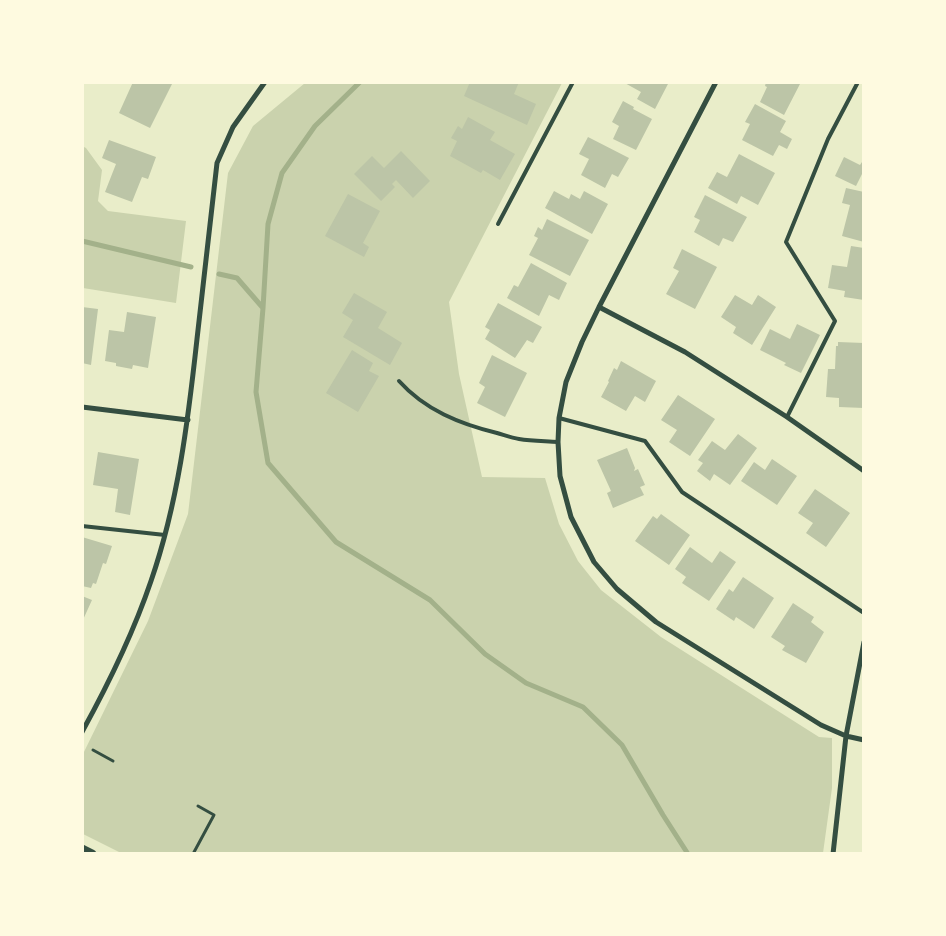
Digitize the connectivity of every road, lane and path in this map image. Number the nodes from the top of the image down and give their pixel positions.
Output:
1 (573, 82) edge
2 (716, 82) edge
3 (858, 82) edge
4 (264, 83) edge
5 (498, 224) dead end
6 (599, 307) junction
7 (399, 381) dead end
8 (82, 407) edge
9 (559, 418) junction
10 (787, 418) junction
11 (188, 420) junction
12 (558, 442) junction
13 (864, 471) edge
14 (82, 526) edge
15 (164, 534) junction
16 (864, 613) edge
17 (864, 642) edge
18 (82, 732) edge
19 (846, 736) junction
20 (864, 740) edge
21 (92, 750) dead end
22 (113, 761) dead end
23 (198, 806) dead end
24 (82, 849) edge
25 (92, 854) edge
26 (193, 854) edge
27 (833, 854) edge

1 - 5 lane
2 - 6 street
3 - 10 lane
4 - 11 street
6 - 9 street
6 - 10 street
7 - 12 lane
8 - 11 street
9 - 12 street
9 - 16 lane
10 - 13 street
11 - 15 street
12 - 19 street
14 - 15 lane
15 - 18 street
17 - 19 street
19 - 20 street
19 - 27 street
21 - 22 path
23 - 26 path
24 - 25 street

